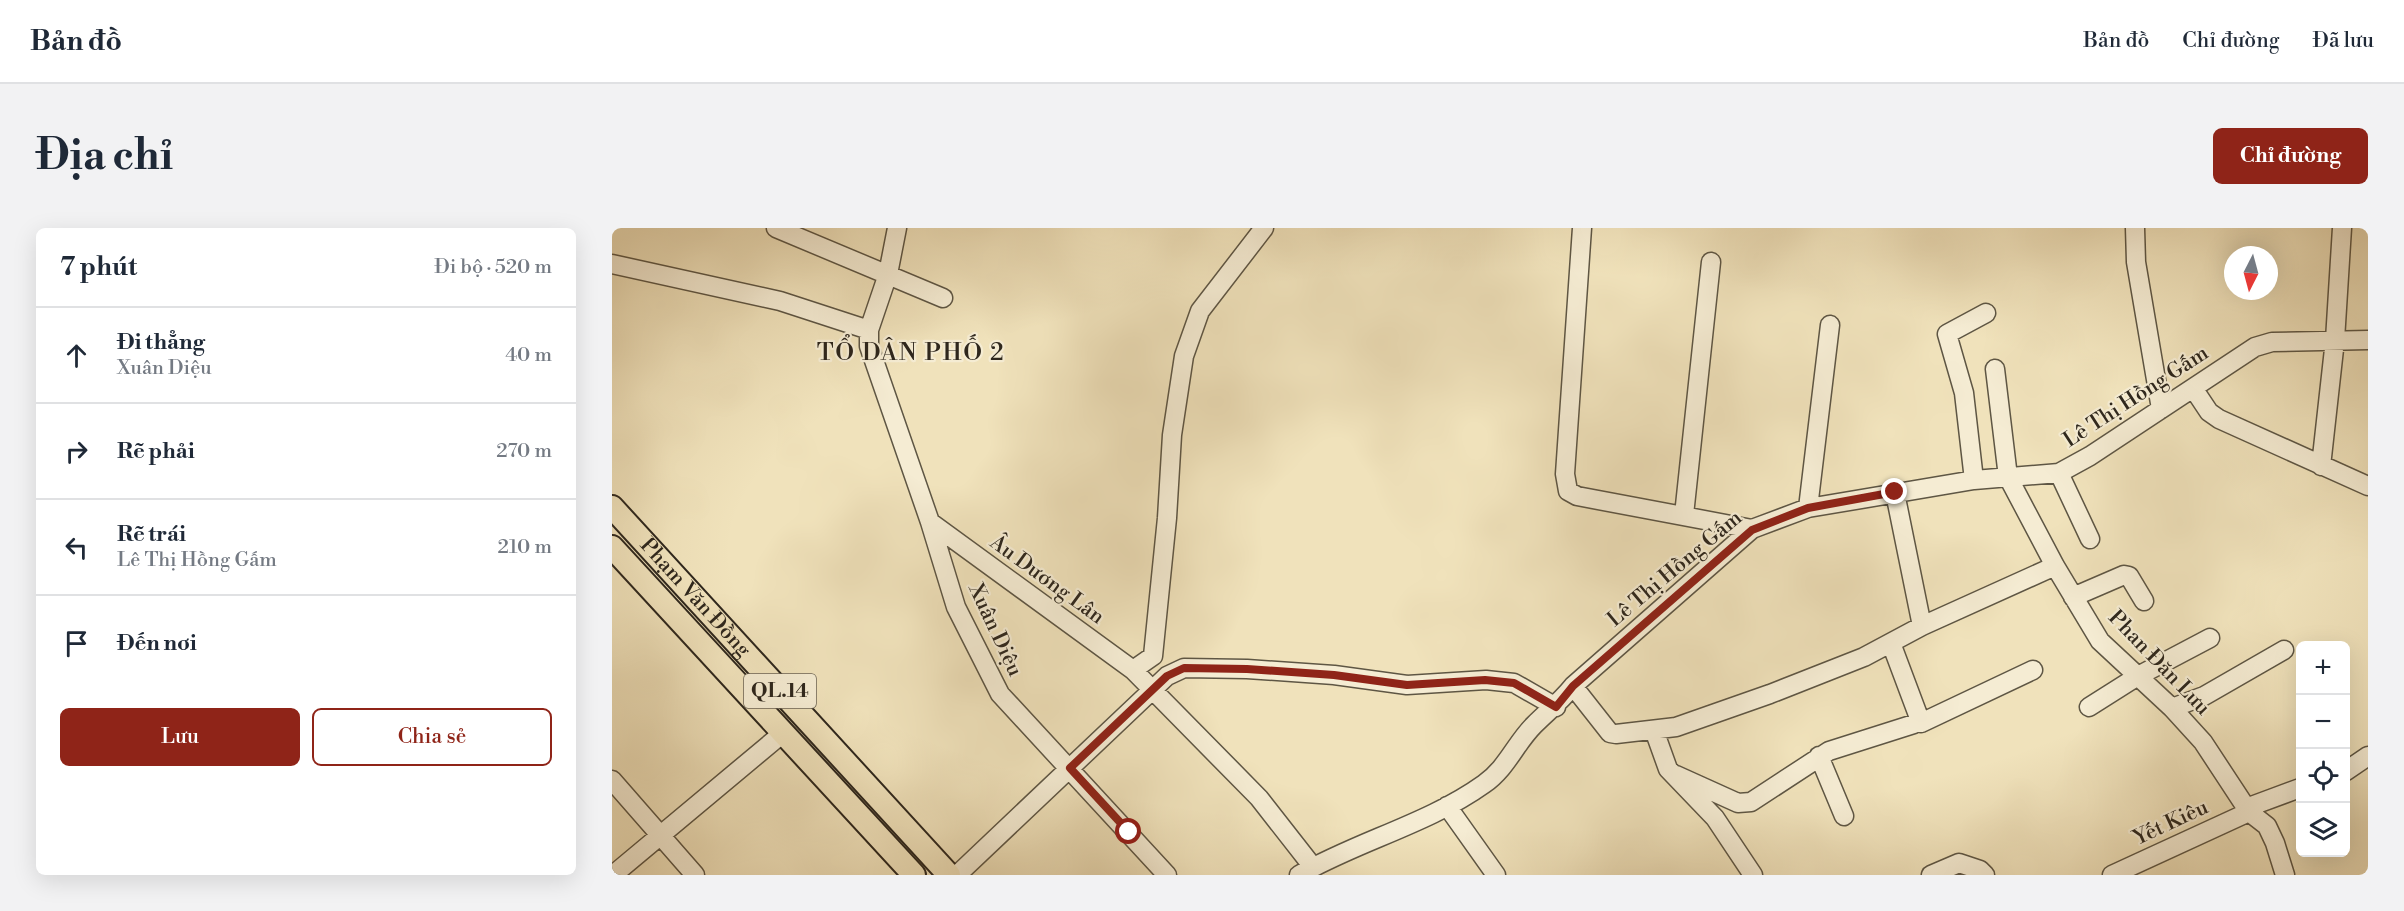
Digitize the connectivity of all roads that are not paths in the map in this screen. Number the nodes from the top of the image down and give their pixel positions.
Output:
1 (776, 228) edge
2 (897, 228) edge
3 (1264, 228) edge
4 (1582, 228) edge
5 (2135, 228) edge
6 (2342, 228) edge
7 (1710, 262) dead end
8 (612, 264) edge
9 (888, 274) junction
10 (943, 298) dead end
11 (1986, 313) dead end
12 (1830, 325) dead end
13 (869, 330) junction
14 (2336, 340) junction
15 (2368, 340) edge
16 (1995, 369) dead end
17 (2193, 388) junction
18 (2161, 410) junction
19 (2321, 466) junction
20 (2059, 472) junction
21 (2008, 477) junction
22 (1974, 480) junction
23 (2368, 486) edge
24 (1895, 492) junction
25 (612, 507) edge
26 (1808, 508) junction
27 (1684, 515) junction
28 (930, 522) junction
29 (1752, 530) junction
30 (2090, 539) dead end
31 (612, 547) edge
32 (2055, 566) junction
33 (2073, 597) junction
34 (2144, 601) dead end
35 (1922, 626) junction
36 (2210, 638) dead end
37 (734, 640) junction
38 (1891, 643) junction
39 (2284, 650) dead end
40 (713, 656) junction
41 (1133, 670) junction
42 (2033, 670) dead end
43 (2138, 676) junction
44 (1573, 686) junction
45 (1153, 690) junction
46 (1556, 707) junction
47 (2089, 707) dead end
48 (2172, 708) junction
49 (1914, 724) dead end
50 (1654, 730) junction
51 (783, 733) junction
52 (1819, 756) junction
53 (2368, 756) edge
54 (1070, 768) junction
55 (2350, 768) edge
56 (1676, 775) junction
57 (612, 780) edge
58 (2296, 790) edge
59 (1447, 806) junction
60 (2247, 810) junction
61 (1844, 816) dead end
62 (658, 834) junction
63 (1306, 871) edge
64 (613, 875) edge
65 (694, 875) edge
66 (915, 875) edge
67 (949, 875) edge
68 (957, 875) edge
69 (1167, 875) edge
70 (1496, 875) edge
71 (1753, 875) edge
72 (1931, 875) edge
73 (1985, 875) edge
74 (2112, 875) edge
75 (2285, 875) edge

1 - 9 street
2 - 9 street
3 - 41 street
4 - 27 street
5 - 18 street
6 - 14 street
7 - 27 street
8 - 13 street
9 - 10 street
9 - 13 street
11 - 22 street
12 - 26 street
13 - 28 street
14 - 15 street, Lê Thị Hồng Gấm
14 - 17 street, Lê Thị Hồng Gấm
14 - 19 street
16 - 21 street
17 - 18 street, Lê Thị Hồng Gấm
17 - 19 street
18 - 20 street, Lê Thị Hồng Gấm
19 - 23 street
20 - 21 street, Lê Thị Hồng Gấm
20 - 30 street
21 - 22 street, Lê Thị Hồng Gấm
21 - 32 street, Phan Đăn Lưu
22 - 24 street, Lê Thị Hồng Gấm
24 - 26 street, Lê Thị Hồng Gấm
24 - 35 street
25 - 37 main road, Phạm Văn Đồng / QL.14
26 - 29 street, Lê Thị Hồng Gấm
27 - 29 street
28 - 41 street, Âu Dương Lân
28 - 54 street, Xuân Diệu
29 - 44 street, Lê Thị Hồng Gấm
31 - 40 main road, Phạm Văn Đồng / QL.14
32 - 33 street, Phan Đăn Lưu
32 - 35 street
33 - 34 street
33 - 43 street, Phan Đăn Lưu
35 - 38 street
36 - 43 street
37 - 40 main road
37 - 67 main road, Phạm Văn Đồng / QL.14
38 - 42 street
38 - 50 street
39 - 48 street
40 - 51 main road, Phạm Văn Đồng / QL.14
41 - 45 street, Âu Dương Lân
43 - 47 street
43 - 48 street, Phan Đăn Lưu
44 - 46 street, Lê Thị Hồng Gấm
44 - 50 street
45 - 46 street
45 - 54 street
45 - 63 street, Âu Dương Lân
46 - 59 street, Lê Thị Hồng Gấm
48 - 60 street, Phan Đăn Lưu
49 - 52 street
50 - 56 street
51 - 62 street
51 - 66 main road, Phạm Văn Đồng / QL.14
52 - 56 street
52 - 61 street
53 - 55 street
54 - 68 street
54 - 69 street, Xuân Diệu
56 - 71 street
57 - 62 street
58 - 60 street, Yết Kiêu
59 - 63 street, Lê Thị Hồng Gấm
59 - 70 street
60 - 74 street, Yết Kiêu
60 - 75 street, Phan Đăn Lưu
62 - 64 street
62 - 65 street
72 - 73 street

